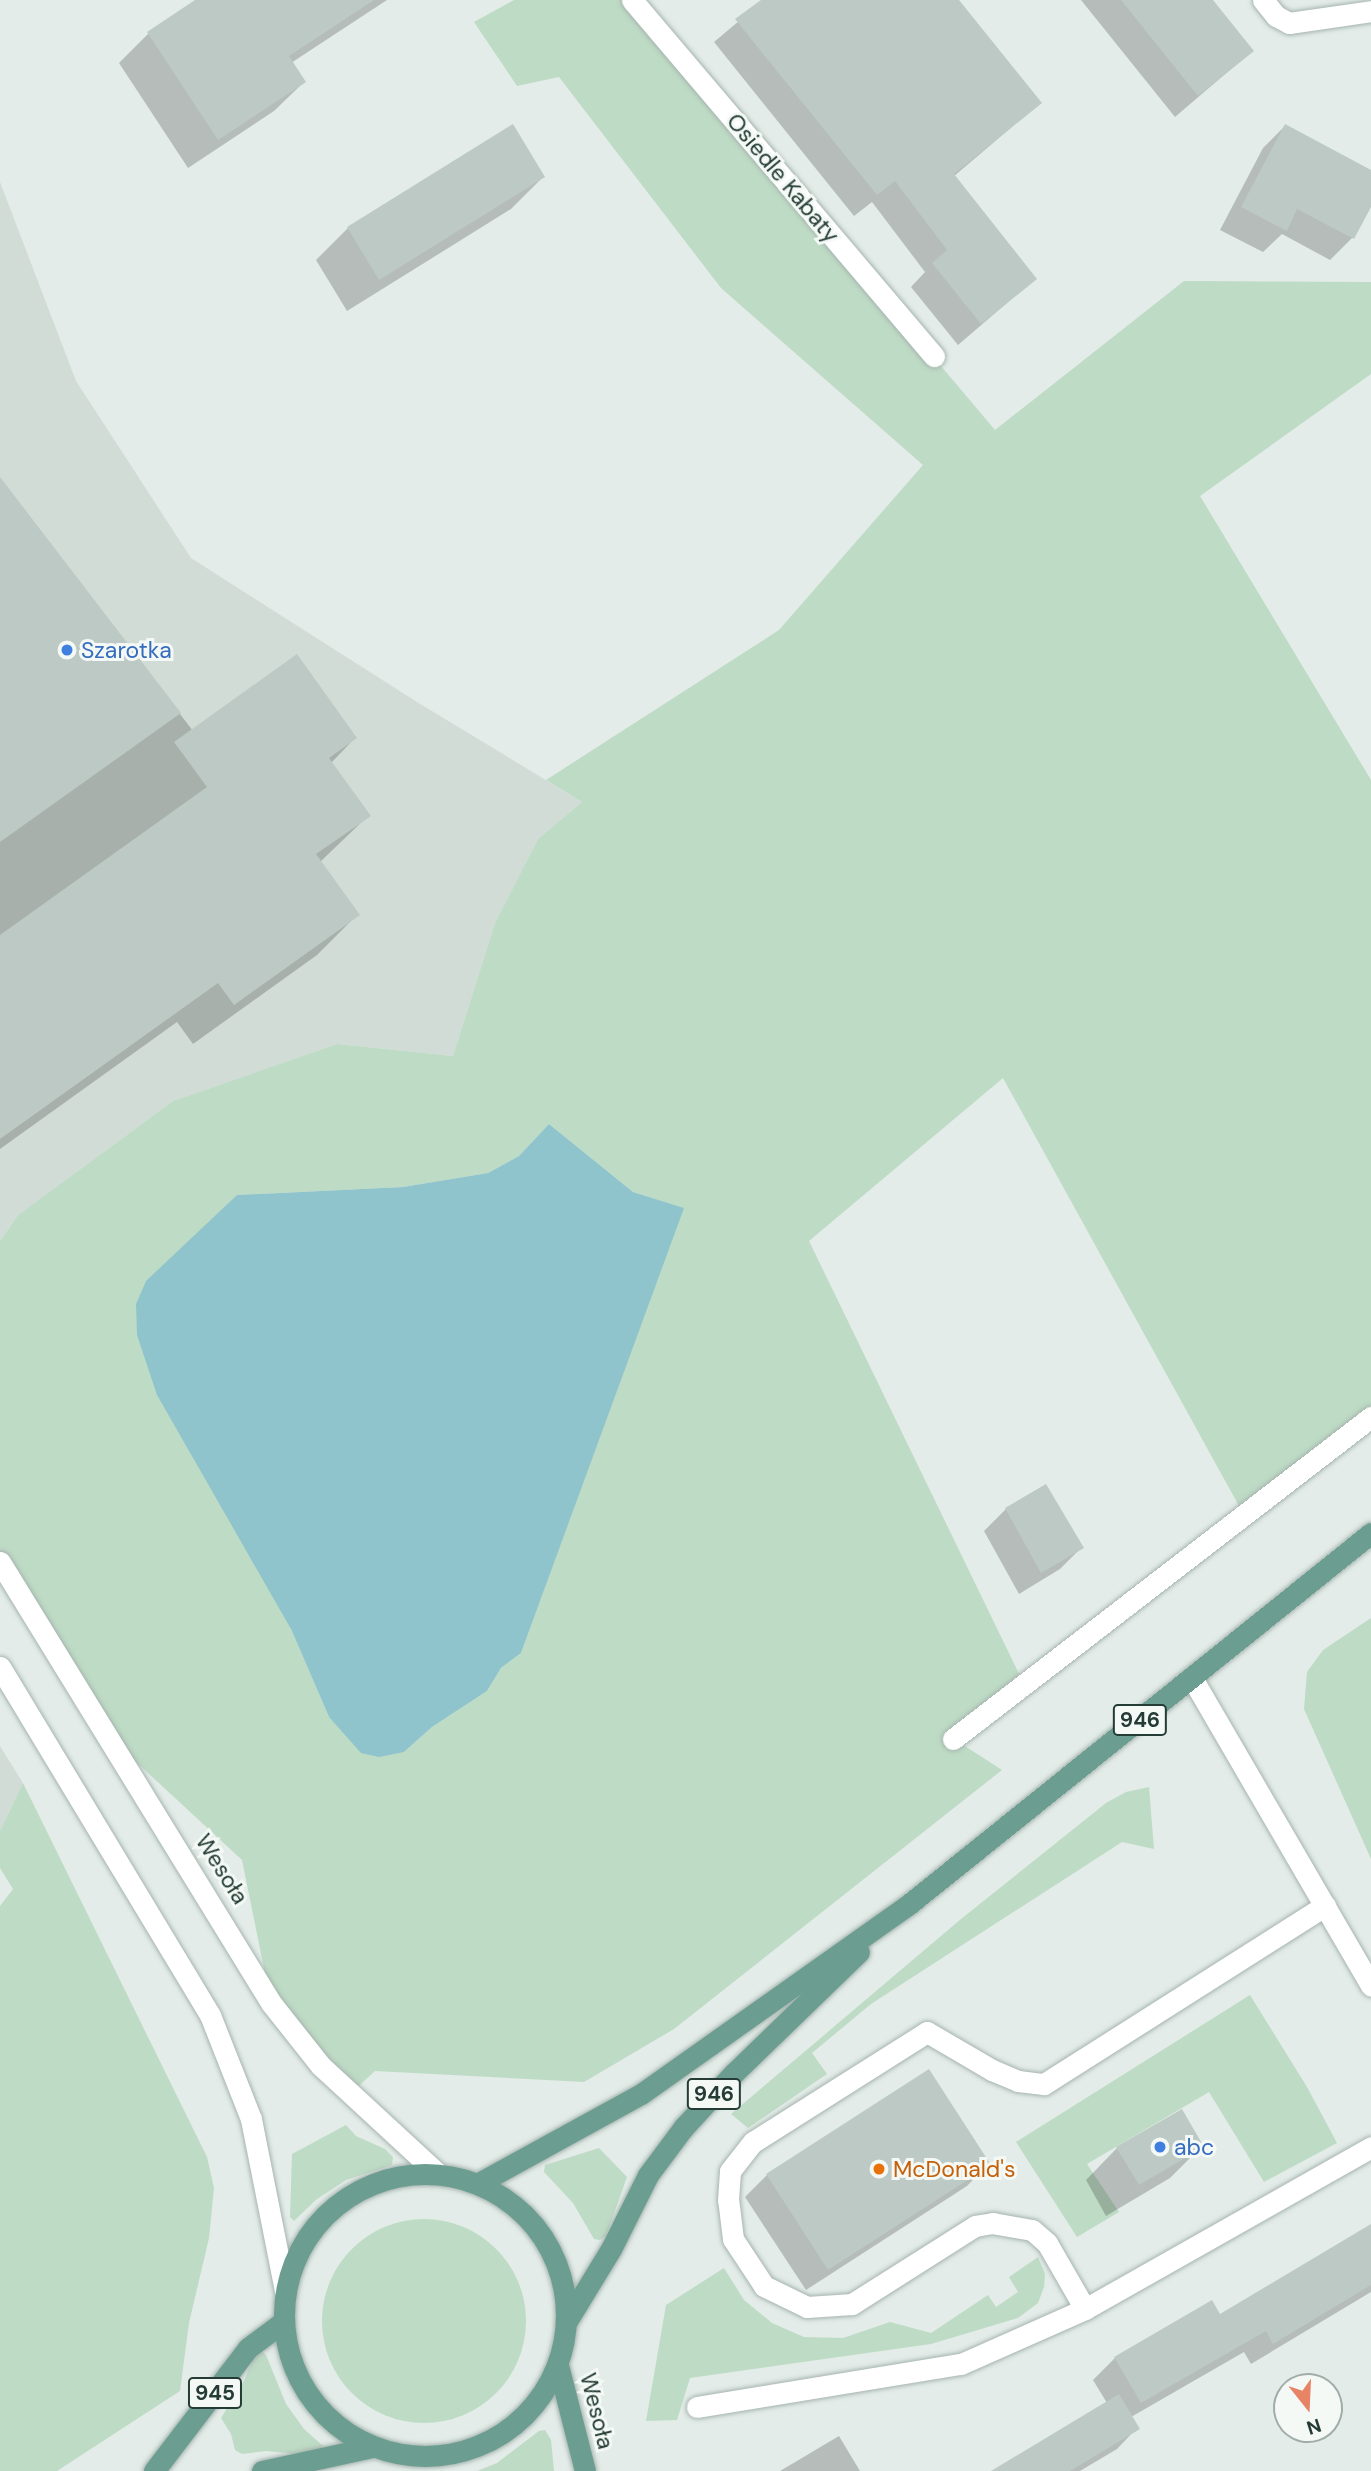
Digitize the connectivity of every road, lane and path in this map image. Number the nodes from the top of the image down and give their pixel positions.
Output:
1 (632, 0) edge
2 (1263, 0) edge
3 (1371, 11) edge
4 (934, 356) dead end
5 (1371, 1418) edge
6 (1371, 1533) edge
7 (0, 1562) edge
8 (0, 1667) edge
9 (1192, 1678) junction
10 (953, 1739) dead end
11 (908, 1905) junction
12 (1325, 1906) junction
13 (1371, 1986) edge
14 (1371, 2147) edge
15 (437, 2173) junction
16 (479, 2183) junction
17 (285, 2290) junction
18 (1084, 2309) junction
19 (567, 2321) junction
20 (283, 2322) junction
21 (558, 2365) junction
22 (697, 2407) dead end
23 (372, 2447) junction
24 (423, 2464) edge
25 (154, 2471) edge
26 (262, 2471) edge
27 (584, 2471) edge

1 - 4 street, Osiedle Kabaty
2 - 3 street
5 - 10 street
6 - 9 main road, 946
7 - 15 street, Wesoła
8 - 17 street
9 - 11 main road, 946
9 - 12 street
11 - 16 main road, 946
11 - 19 main road, 946
12 - 13 street
12 - 18 street
14 - 18 street
15 - 16 main road
15 - 17 main road
16 - 19 main road
17 - 20 main road
18 - 22 street
19 - 21 main road
20 - 23 main road
20 - 25 main road, 945
21 - 24 main road
21 - 27 main road, Wesoła
23 - 24 main road
23 - 26 main road

